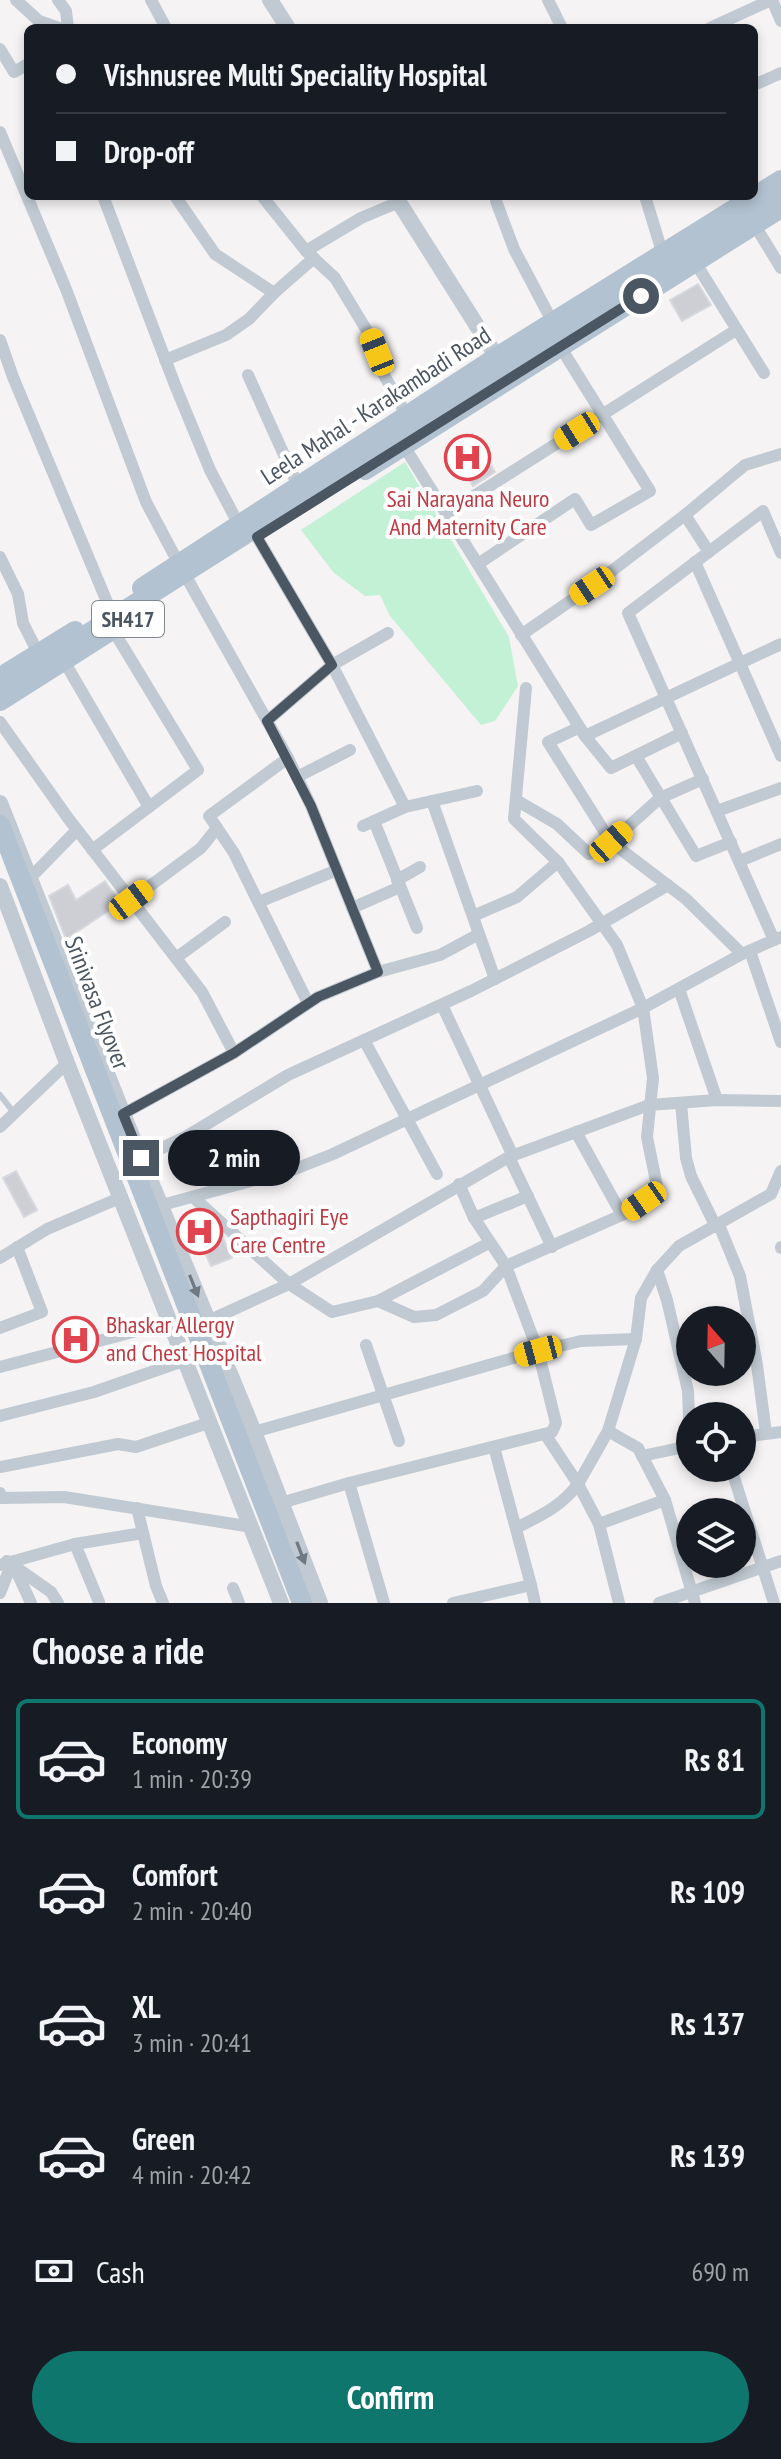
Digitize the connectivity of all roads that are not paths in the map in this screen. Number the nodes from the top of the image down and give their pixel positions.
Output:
1 (16, 0) edge
2 (58, 0) edge
3 (151, 0) edge
4 (270, 0) edge
5 (548, 0) edge
6 (771, 0) edge
7 (781, 21) edge
8 (48, 24) edge
9 (68, 24) edge
10 (164, 24) edge
11 (285, 24) edge
12 (560, 24) edge
13 (719, 24) edge
14 (0, 49) edge
15 (24, 66) edge
16 (781, 73) edge
17 (758, 83) edge
18 (0, 132) edge
19 (781, 180) edge
20 (24, 189) edge
21 (758, 195) edge
22 (781, 195) edge
23 (29, 200) edge
24 (105, 200) edge
25 (178, 200) edge
26 (265, 200) edge
27 (395, 200) edge
28 (398, 200) edge
29 (646, 200) edge
30 (750, 200) edge
31 (496, 201) dead end
32 (781, 208) edge
33 (754, 224) junction
34 (310, 255) junction
35 (663, 255) junction
36 (695, 262) junction
37 (781, 268) edge
38 (274, 293) junction
39 (553, 323) junction
40 (736, 330) junction
41 (0, 340) edge
42 (561, 348) junction
43 (497, 357) junction
44 (165, 360) junction
45 (764, 373) dead end
46 (248, 375) dead end
47 (511, 379) junction
48 (603, 415) junction
49 (407, 416) junction
50 (404, 446) junction
51 (781, 454) edge
52 (299, 488) junction
53 (447, 513) junction
54 (685, 515) junction
55 (239, 525) junction
56 (257, 537) junction
57 (709, 552) junction
58 (781, 553) edge
59 (0, 557) edge
60 (695, 562) junction
61 (478, 564) junction
62 (184, 572) junction
63 (111, 619) junction
64 (388, 633) dead end
65 (521, 635) junction
66 (781, 644) edge
67 (38, 653) junction
68 (64, 661) junction
69 (741, 664) junction
70 (332, 665) junction
71 (0, 677) edge
72 (0, 685) edge
73 (526, 688) dead end
74 (666, 698) junction
75 (0, 701) edge
76 (267, 721) junction
77 (0, 722) edge
78 (776, 730) edge
79 (581, 732) junction
80 (682, 733) junction
81 (350, 750) dead end
82 (636, 756) junction
83 (781, 756) edge
84 (288, 758) junction
85 (297, 777) junction
86 (703, 779) junction
87 (781, 788) edge
88 (477, 791) dead end
89 (660, 798) junction
90 (516, 800) junction
91 (432, 801) junction
92 (0, 803) edge
93 (149, 807) junction
94 (405, 807) junction
95 (717, 811) junction
96 (0, 825) edge
97 (217, 828) junction
98 (77, 830) junction
99 (611, 842) junction
100 (731, 842) junction
101 (781, 844) edge
102 (92, 850) junction
103 (0, 859) edge
104 (740, 861) junction
105 (558, 862) junction
106 (420, 867) dead end
107 (337, 870) junction
108 (31, 877) junction
109 (399, 884) junction
110 (668, 885) junction
111 (0, 886) edge
112 (131, 900) junction
113 (259, 902) junction
114 (352, 908) junction
115 (473, 916) junction
116 (225, 922) dead end
117 (602, 923) junction
118 (417, 928) dead end
119 (479, 934) junction
120 (778, 938) edge
121 (746, 953) junction
122 (176, 958) junction
123 (378, 972) junction
124 (495, 979) junction
125 (679, 989) junction
126 (308, 1003) junction
127 (442, 1005) junction
128 (643, 1008) junction
129 (364, 1040) junction
130 (781, 1042) edge
131 (234, 1053) junction
132 (67, 1063) junction
133 (479, 1085) junction
134 (0, 1095) edge
135 (717, 1100) junction
136 (781, 1101) edge
137 (681, 1103) junction
138 (649, 1105) junction
139 (15, 1114) junction
140 (123, 1114) junction
141 (407, 1119) junction
142 (0, 1127) edge
143 (576, 1132) junction
144 (511, 1156) junction
145 (141, 1158) junction
146 (781, 1171) edge
147 (437, 1174) dead end
148 (459, 1184) junction
149 (528, 1196) junction
150 (122, 1197) junction
151 (193, 1197) junction
152 (162, 1205) junction
153 (622, 1215) junction
154 (474, 1218) junction
155 (718, 1226) junction
156 (489, 1243) junction
157 (17, 1247) junction
158 (552, 1247) junction
159 (0, 1258) edge
160 (506, 1266) junction
161 (657, 1270) junction
162 (289, 1284) junction
163 (378, 1301) junction
164 (208, 1321) junction
165 (171, 1322) junction
166 (0, 1328) edge
167 (636, 1339) junction
168 (366, 1345) dead end
169 (538, 1351) junction
170 (186, 1360) junction
171 (0, 1367) edge
172 (382, 1394) junction
173 (688, 1402) edge
174 (0, 1416) edge
175 (211, 1422) junction
176 (608, 1431) junction
177 (254, 1432) junction
178 (781, 1432) edge
179 (766, 1433) junction
180 (545, 1434) junction
181 (756, 1435) edge
182 (399, 1441) dead end
183 (494, 1447) junction
184 (676, 1449) edge
185 (642, 1456) junction
186 (0, 1467) edge
187 (735, 1482) edge
188 (349, 1483) junction
189 (578, 1484) junction
190 (0, 1493) edge
191 (665, 1500) junction
192 (281, 1503) junction
193 (137, 1508) junction
194 (599, 1524) junction
195 (252, 1527) junction
196 (516, 1528) junction
197 (143, 1533) junction
198 (75, 1544) junction
199 (781, 1561) edge
200 (4, 1562) edge
201 (762, 1567) junction
202 (531, 1585) junction
203 (233, 1588) dead end
204 (0, 1593) edge
205 (694, 1597) edge
206 (99, 1602) edge
207 (31, 1603) edge
208 (58, 1603) edge
209 (163, 1603) edge
210 (239, 1603) edge
211 (281, 1603) edge
212 (289, 1603) edge
213 (302, 1603) edge
214 (320, 1603) edge
215 (384, 1603) edge
216 (453, 1603) edge
217 (535, 1603) edge
218 (619, 1603) edge
219 (659, 1603) edge
220 (774, 1603) edge

1 - 8 street
2 - 9 street
3 - 10 street
4 - 11 street
5 - 12 street
6 - 7 street
6 - 13 street
14 - 15 street
16 - 17 street
18 - 20 street
19 - 21 main road, Leela Mahal - Karakambadi Road / SH417
22 - 72 main road, bridge
23 - 62 street
24 - 44 street
25 - 38 street
26 - 34 street
27 - 34 street
28 - 43 street
29 - 35 street
30 - 35 main road, Leela Mahal - Karakambadi Road / SH417
31 - 39 street
32 - 33 main road, Leela Mahal - Karakambadi Road / SH417
33 - 36 main road, Leela Mahal - Karakambadi Road / SH417
33 - 37 street
34 - 38 street
34 - 49 street
35 - 39 main road, Leela Mahal - Karakambadi Road / SH417
36 - 40 street
36 - 42 main road, Leela Mahal - Karakambadi Road / SH417
38 - 44 street
39 - 43 main road, Leela Mahal - Karakambadi Road / SH417
40 - 45 street
40 - 48 street
41 - 63 street
42 - 47 main road, Leela Mahal - Karakambadi Road / SH417
42 - 48 street
43 - 47 street
43 - 49 main road, Leela Mahal - Karakambadi Road / SH417
44 - 55 street
46 - 52 street
47 - 50 main road, Leela Mahal - Karakambadi Road / SH417
48 - 53 street
48 - 61 street
49 - 52 main road, Leela Mahal - Karakambadi Road / SH417
50 - 53 street
50 - 56 main road, Leela Mahal - Karakambadi Road / SH417
51 - 54 street
52 - 55 main road, Leela Mahal - Karakambadi Road / SH417
53 - 61 street
54 - 57 street
54 - 65 street
55 - 62 main road, Leela Mahal - Karakambadi Road / SH417
56 - 62 main road, Leela Mahal - Karakambadi Road / SH417
56 - 70 street
57 - 58 street
57 - 60 street
59 - 67 street
60 - 69 street
60 - 74 street
61 - 65 street
62 - 63 main road, Leela Mahal - Karakambadi Road / SH417
62 - 76 street
63 - 67 main road, Leela Mahal - Karakambadi Road / SH417
63 - 68 main road, Leela Mahal - Karakambadi Road / SH417
63 - 93 street
64 - 70 street
65 - 79 street
66 - 69 street
67 - 71 main road, Leela Mahal - Karakambadi Road / SH417
68 - 75 main road, Leela Mahal - Karakambadi Road / SH417
68 - 93 street
69 - 74 street
69 - 78 street
70 - 76 street
70 - 94 street
73 - 90 street
74 - 79 street
74 - 80 street
76 - 84 street
77 - 98 street
78 - 83 street
79 - 82 street
79 - 99 street
80 - 82 street
80 - 86 street
81 - 85 street
82 - 89 street
84 - 85 street
84 - 97 street
85 - 107 street
86 - 89 street
86 - 95 street
87 - 95 street
88 - 91 street
89 - 99 street
89 - 100 street
90 - 99 street
90 - 105 street
91 - 94 street
91 - 115 street
92 - 108 street
93 - 102 street
94 - 109 street
95 - 100 street
96 - 213 main road, Srinivasa Flyover
97 - 112 street
97 - 113 street
98 - 102 street
98 - 108 street
99 - 110 street
100 - 104 street
101 - 104 street
102 - 112 street
103 - 212 main road, Srinivasa Flyover
104 - 120 street
105 - 115 street
105 - 117 street
106 - 109 street
107 - 113 street
107 - 114 street
108 - 140 street
109 - 114 street
109 - 118 street
110 - 117 street
110 - 121 street
111 - 132 street
112 - 122 street
113 - 126 street
114 - 123 street
115 - 119 street
116 - 122 street
117 - 124 street
117 - 128 street
119 - 123 street
119 - 124 street
120 - 121 street
121 - 125 street
121 - 130 street
122 - 131 street
123 - 126 street
124 - 127 street
125 - 128 street
125 - 135 street
126 - 131 street
127 - 129 street
127 - 133 street
128 - 133 street
128 - 138 street
129 - 141 street
129 - 145 street
131 - 140 street
132 - 139 street
132 - 150 street
133 - 141 street
133 - 144 street
134 - 139 lane
135 - 136 street
135 - 137 street
137 - 138 street
137 - 155 street
138 - 143 street
138 - 153 street
139 - 142 street
140 - 145 street
141 - 147 street
141 - 151 street
143 - 144 street
143 - 153 street
144 - 148 street
144 - 149 street
145 - 152 street
146 - 155 street
148 - 154 street
148 - 162 street
149 - 154 street
149 - 158 street
150 - 157 street
150 - 165 street
151 - 152 street
151 - 162 street
152 -> 164 street
153 - 158 street
154 - 156 street
155 - 161 street
155 - 179 street
156 - 160 street
156 - 163 street
157 - 159 street
157 - 166 street
158 - 160 street
160 - 163 street
160 - 169 street
161 - 167 street
161 - 173 street
162 - 163 street
162 - 164 street
164 - 177 street
165 - 170 street
165 - 171 street
167 - 169 street
167 - 176 street
168 - 172 street
169 - 172 street
169 - 180 street
170 - 174 street
170 - 175 street
172 - 177 street
172 - 182 street
175 - 186 street
175 - 195 street
176 - 185 street
176 - 189 street
177 - 192 street
178 - 179 street
179 - 181 street
180 - 183 street
180 - 189 street
183 - 188 street
183 - 196 street
184 - 185 street
185 - 191 street
187 - 201 street
188 - 192 street
188 - 215 street
189 - 194 street
189 - 196 street
190 - 193 street
191 - 194 street
191 - 205 street
192 -> 214 street
193 - 195 street
193 - 197 street
194 - 218 street
195 - 211 street
196 - 202 street
197 - 198 street
197 - 209 street
198 - 200 street
198 - 206 street
199 - 201 street
200 - 204 street
200 - 207 street
200 - 208 street
201 - 205 street
201 - 220 street
202 - 216 street
202 - 217 street
203 - 210 street
205 - 219 street

